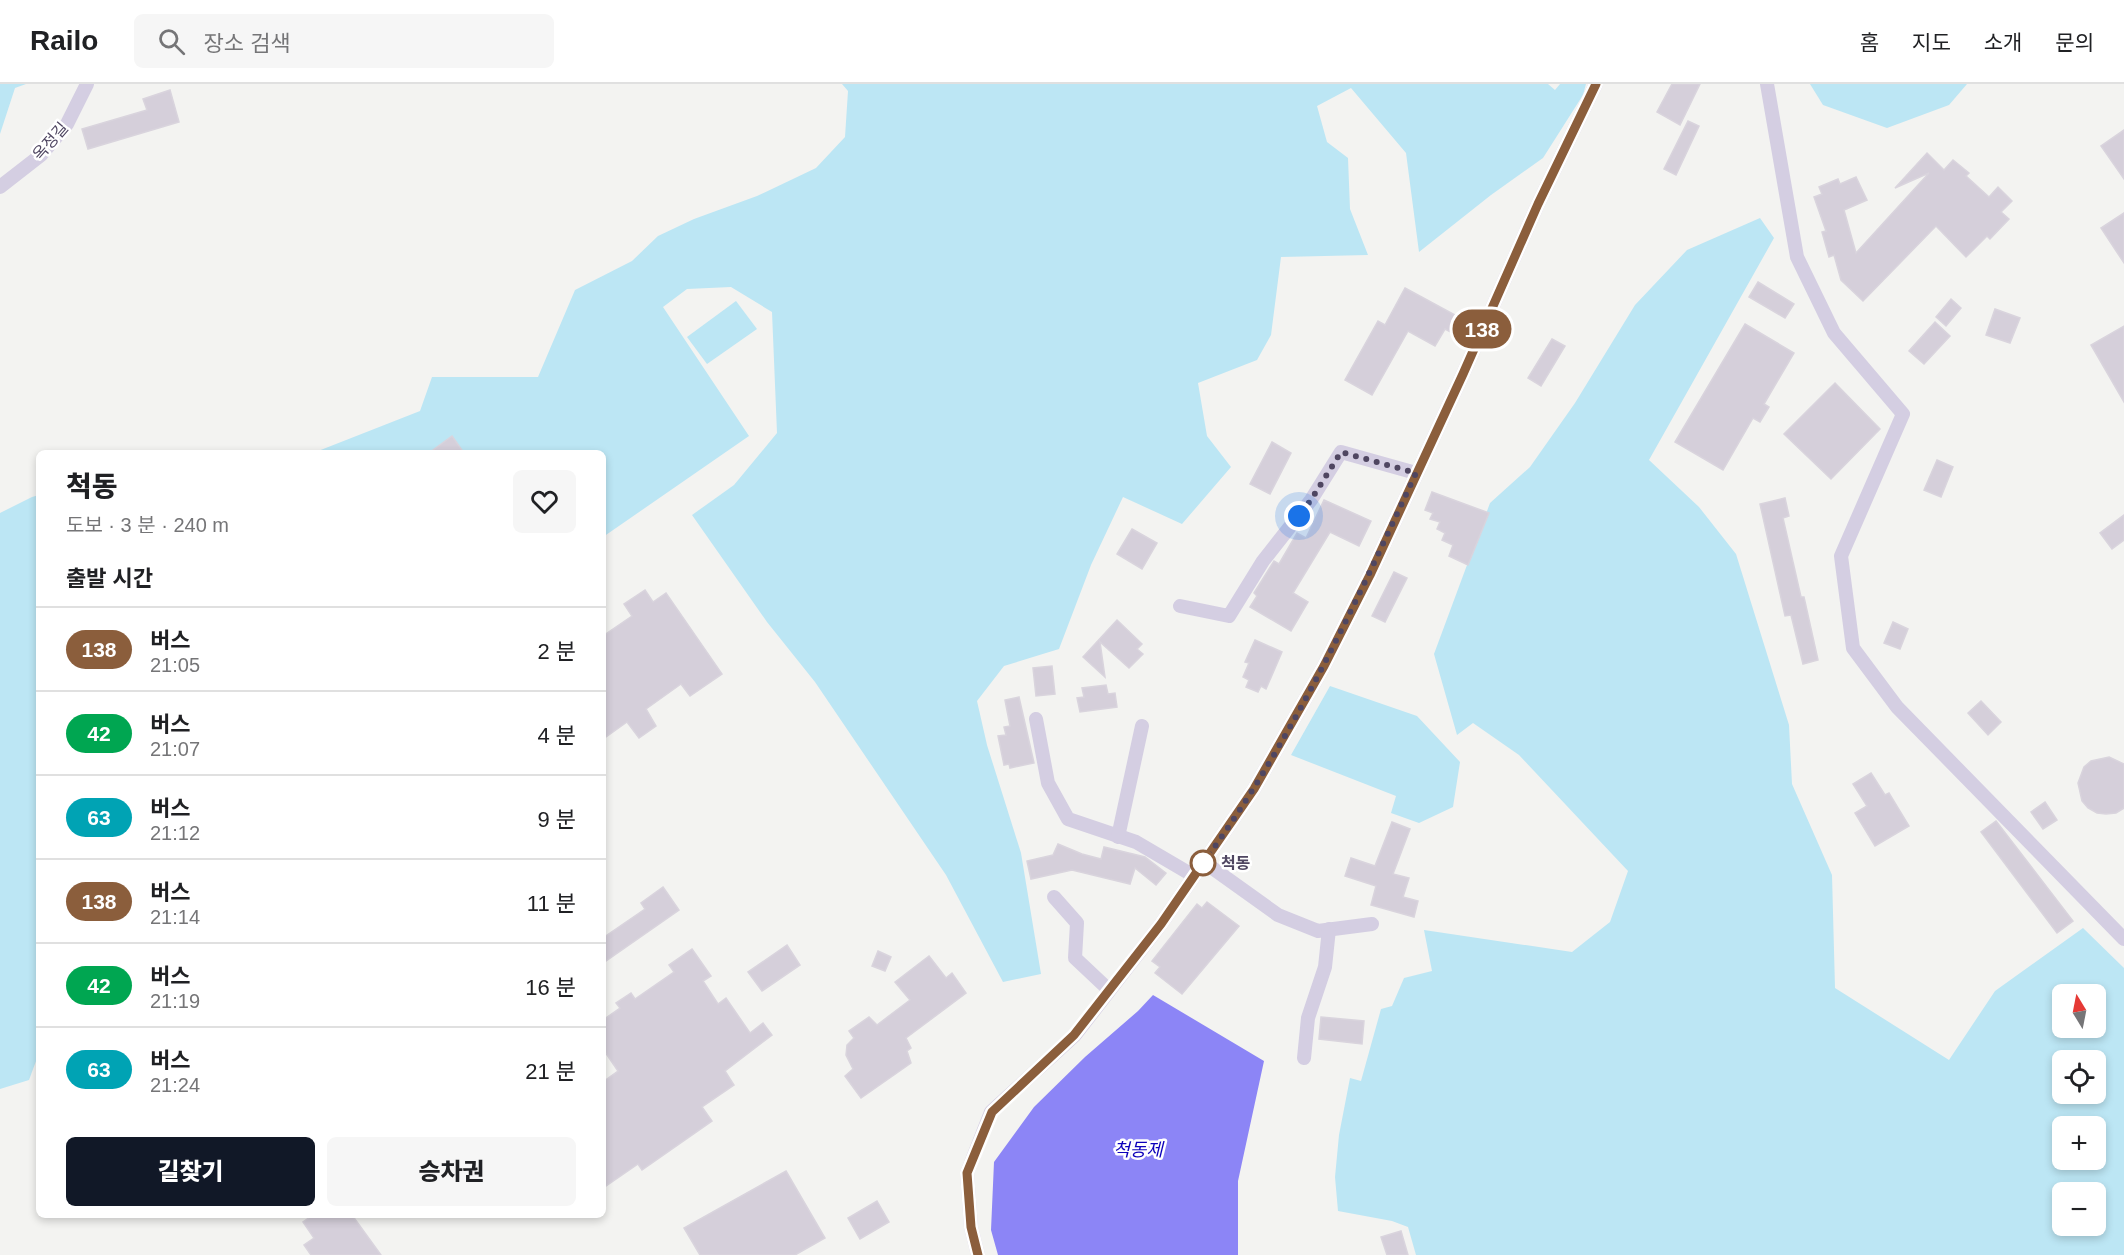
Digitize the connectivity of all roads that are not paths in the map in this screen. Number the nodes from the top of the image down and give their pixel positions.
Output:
1 (87, 84) edge
2 (1596, 84) edge
3 (1767, 84) edge
4 (0, 187) edge
5 (1416, 473) junction
6 (1180, 606) dead end
7 (1036, 719) dead end
8 (1142, 726) dead end
9 (1118, 837) junction
10 (1204, 862) junction
11 (1194, 876) junction
12 (1054, 897) dead end
13 (1372, 924) dead end
14 (1329, 929) junction
15 (2119, 934) edge
16 (1109, 990) junction
17 (1304, 1058) dead end
18 (978, 1255) edge

1 - 4 street, 옥정길
2 - 5 street
3 - 15 street
5 - 6 street
5 - 10 street
7 - 9 street
8 - 9 street
9 - 11 street
10 - 11 street
10 - 14 street
11 - 16 street
12 - 16 street
13 - 14 street
14 - 17 street
16 - 18 street

